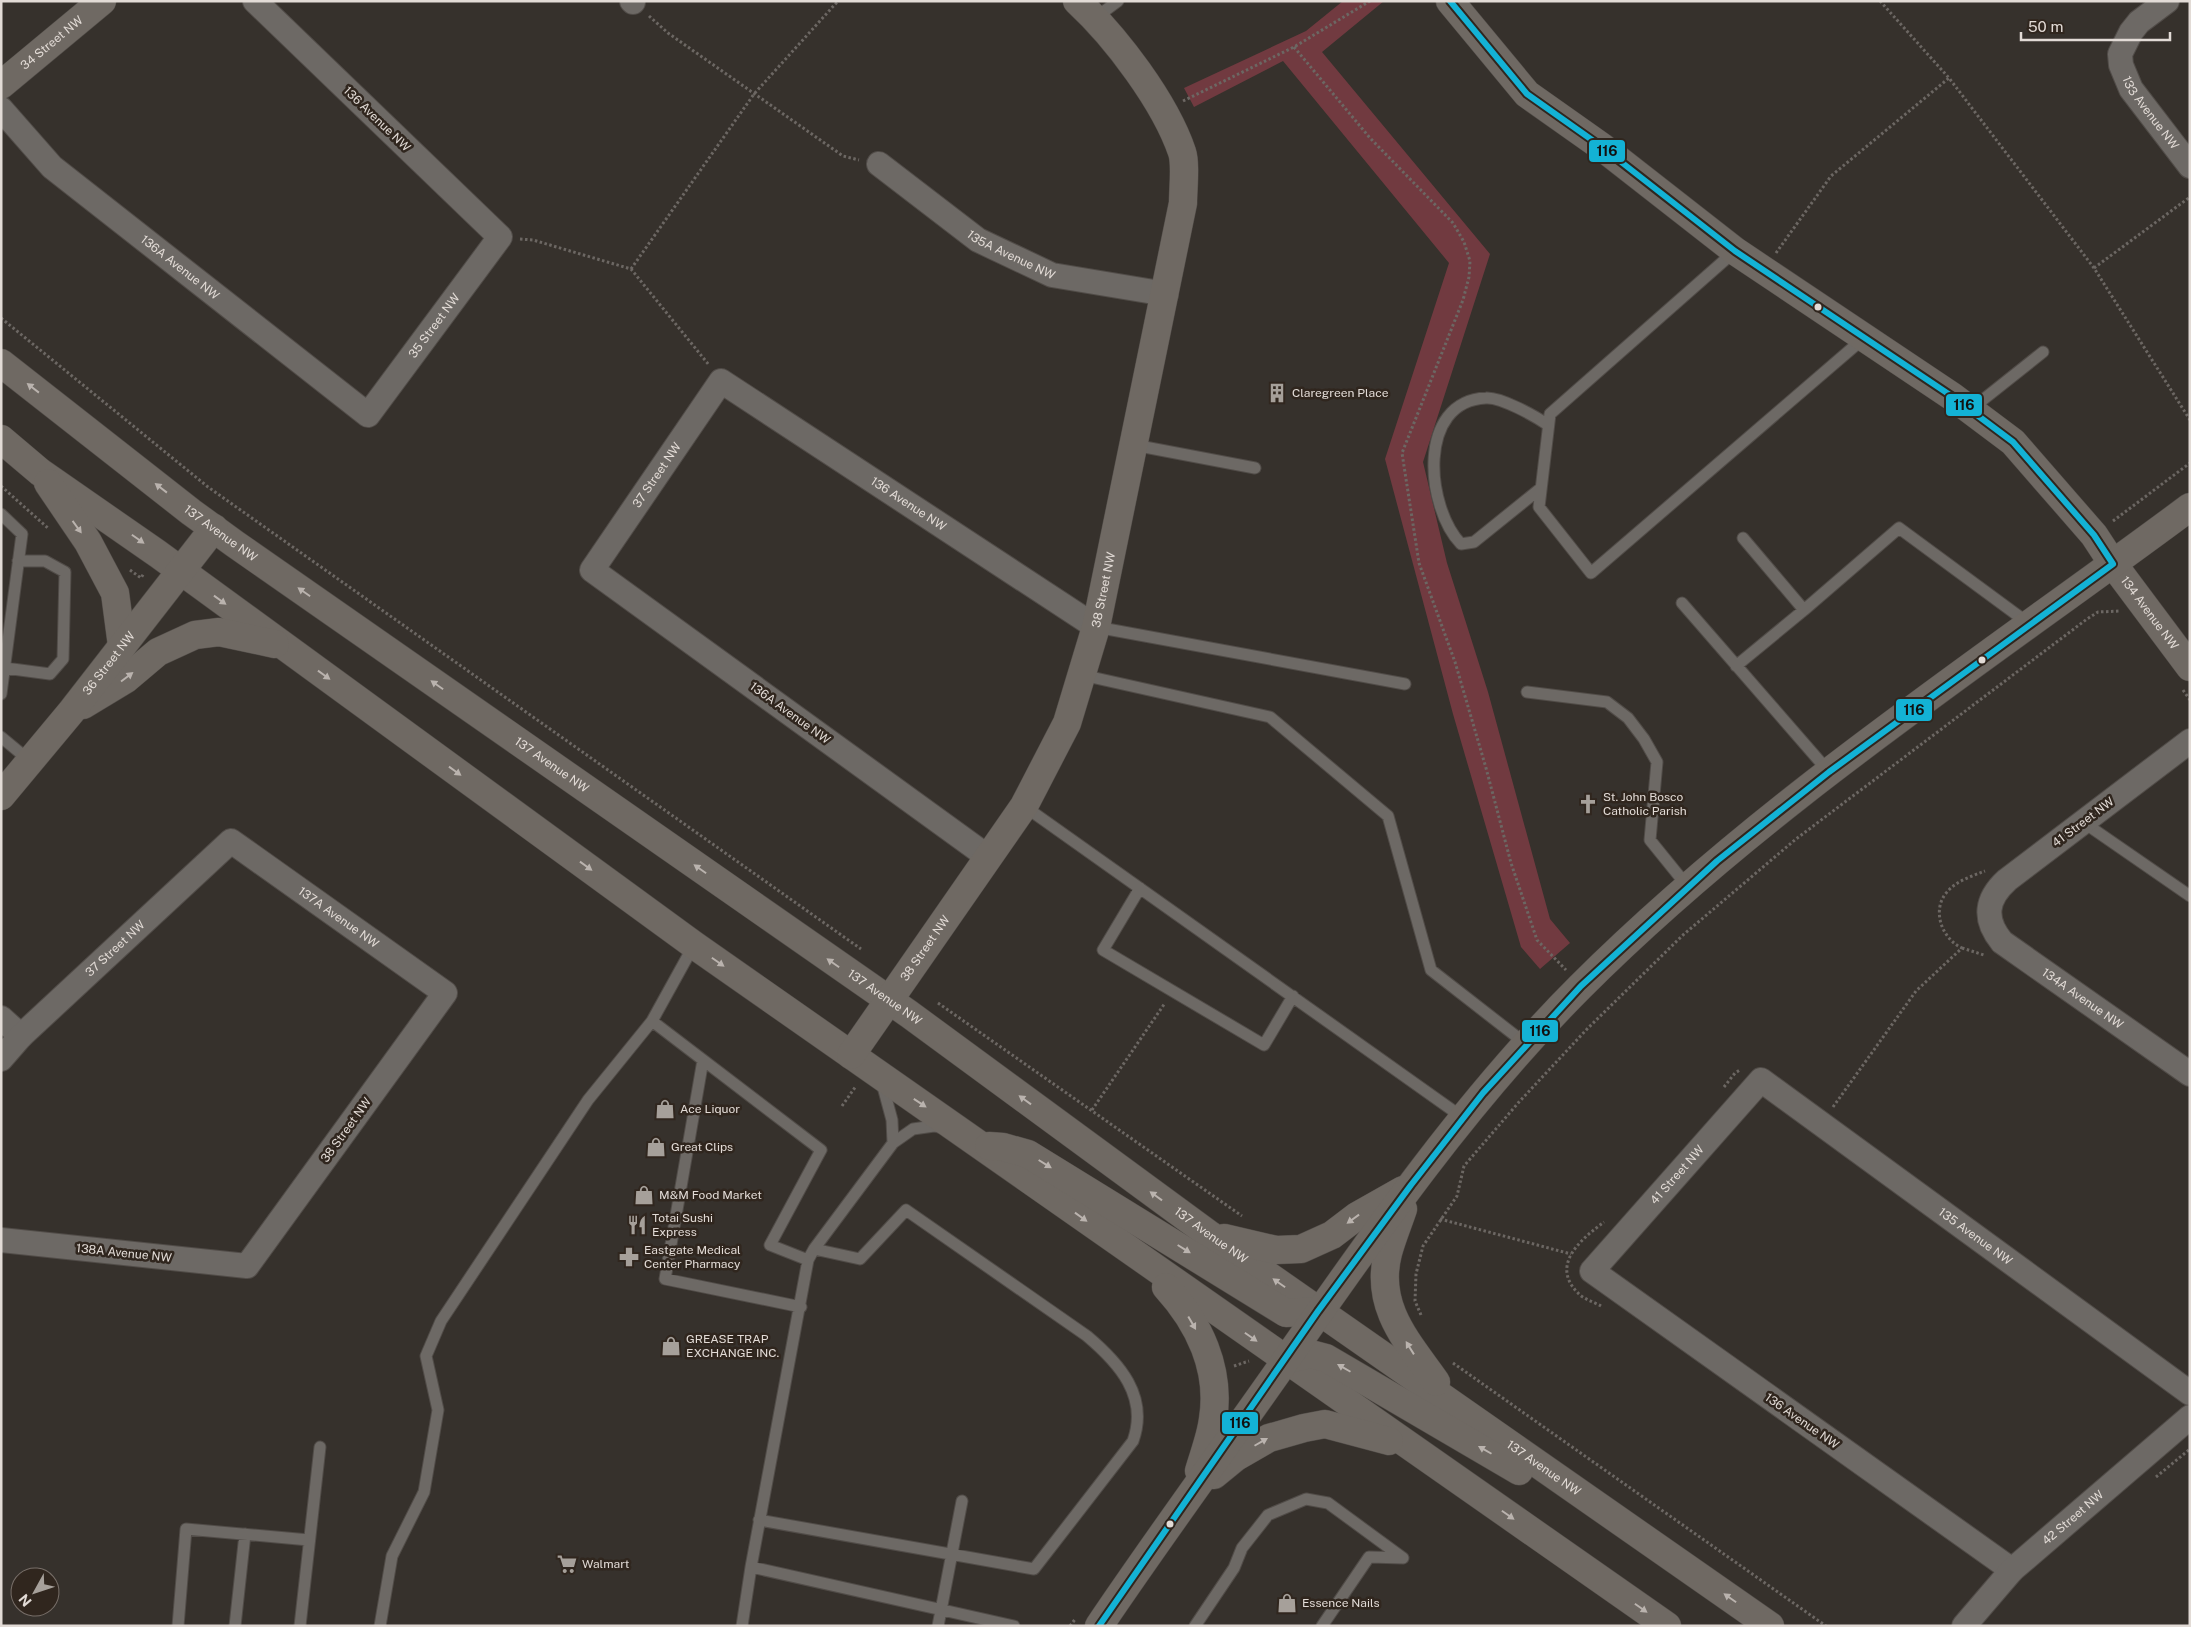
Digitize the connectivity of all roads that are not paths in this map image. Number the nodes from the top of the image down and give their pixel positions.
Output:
1 (102, 1) edge
2 (255, 1) edge
3 (1118, 1) edge
4 (1450, 1) edge
5 (2167, 1) edge
6 (1086, 10) edge
7 (1, 85) edge
8 (1, 109) edge
9 (879, 164) road end
10 (2190, 166) edge
11 (500, 237) joint
12 (1735, 251) junction
13 (1166, 294) junction
14 (1864, 338) junction
15 (2044, 352) dead end
16 (1, 363) edge
17 (721, 381) joint
18 (1970, 410) junction
19 (368, 415) joint
20 (1548, 425) junction
21 (1, 439) edge
22 (1134, 445) junction
23 (1254, 468) dead end
24 (40, 472) junction
25 (1541, 488) junction
26 (2190, 507) edge
27 (1, 514) edge
28 (214, 528) junction
29 (1743, 538) dead end
30 (18, 561) junction
31 (2113, 564) junction
32 (592, 570) joint
33 (181, 571) junction
34 (1682, 604) dead end
35 (1804, 610) junction
36 (2030, 624) junction
37 (1096, 627) junction
38 (122, 646) junction
39 (284, 646) junction
40 (1736, 666) junction
41 (5, 668) junction
42 (1082, 675) junction
43 (2184, 675) edge
44 (1405, 684) dead end
45 (1527, 692) dead end
46 (1, 694) edge
47 (71, 712) junction
48 (1, 737) edge
49 (2190, 741) edge
50 (30, 762) junction
51 (1829, 772) junction
52 (1, 796) edge
53 (1024, 806) junction
54 (2083, 822) junction
55 (232, 841) joint
56 (988, 857) junction
57 (1688, 887) junction
58 (1140, 888) junction
59 (2190, 896) edge
60 (1989, 913) joint
61 (694, 945) junction
62 (446, 993) joint
63 (1293, 996) junction
64 (888, 1000) junction
65 (1, 1018) edge
66 (652, 1021) junction
67 (21, 1036) junction
68 (1526, 1044) junction
69 (851, 1054) junction
70 (1, 1059) edge
71 (703, 1060) junction
72 (2190, 1074) edge
73 (880, 1076) junction
74 (1761, 1080) joint
75 (1462, 1117) junction
76 (974, 1139) junction
77 (893, 1143) junction
78 (1410, 1185) junction
79 (1210, 1235) junction
80 (1, 1240) edge
81 (814, 1249) junction
82 (1140, 1258) junction
83 (808, 1260) junction
84 (247, 1266) joint
85 (1592, 1271) joint
86 (801, 1307) junction
87 (1318, 1311) junction
88 (1286, 1360) junction
89 (2190, 1392) edge
90 (1449, 1402) junction
91 (2190, 1417) edge
92 (320, 1447) dead end
93 (1411, 1447) junction
94 (1194, 1491) junction
95 (962, 1502) dead end
96 (760, 1520) junction
97 (1635, 1532) junction
98 (245, 1534) junction
99 (309, 1540) junction
100 (952, 1554) junction
101 (751, 1567) junction
102 (2012, 1570) junction
103 (941, 1609) junction
104 (178, 1626) edge
105 (236, 1626) edge
106 (300, 1626) edge
107 (380, 1626) edge
108 (742, 1626) edge
109 (938, 1626) edge
110 (1014, 1626) edge
111 (1099, 1626) edge
112 (1195, 1626) edge
113 (1322, 1626) edge
114 (1667, 1626) edge
115 (1770, 1626) edge
116 (1964, 1626) edge

1 - 7 main road, 34 Street NW
2 - 11 street, 136 Avenue NW
3 - 6 lane
4 - 12 main road, 134 Avenue NW
5 - 10 street, 133 Avenue NW
6 - 13 main road, 38 Street NW
8 - 19 street, 136A Avenue NW
9 - 13 street, 135A Avenue NW
11 - 19 street, 35 Street NW
12 - 14 main road, 134 Avenue NW
12 - 20 lane
13 - 22 main road, 38 Street NW
14 - 18 main road, 134 Avenue NW
14 - 25 lane
15 - 18 lane
28 -> 16 main road, 137 Avenue NW
17 - 32 street, 37 Street NW
17 - 37 street, 136 Avenue NW
18 - 31 main road, 134 Avenue NW
20 - 25 lane
20 - 25 lane
21 - 24 main road
22 - 23 lane
22 - 37 main road, 38 Street NW
24 -> 33 main road
24 -> 38 main road
26 - 31 main road
27 - 30 lane
28 - 33 main road, 36 Street NW
64 -> 28 main road, 137 Avenue NW
29 - 35 lane
30 - 41 lane
30 - 41 lane
31 - 36 main road
31 - 43 main road, 134 Avenue NW
32 - 56 street, 136A Avenue NW
33 - 38 main road, 36 Street NW
33 -> 39 main road
34 - 40 lane
35 - 36 lane
35 - 40 lane
36 - 51 main road
37 - 42 main road, 38 Street NW
37 - 44 lane
38 - 47 main road, 36 Street NW
47 -> 39 main road
39 -> 61 main road
40 - 51 lane
41 - 46 lane
42 - 53 main road, 38 Street NW
42 - 68 lane
45 - 57 lane
47 - 50 main road, 36 Street NW
48 - 50 lane
49 - 54 street, 41 Street NW
50 - 52 main road, 36 Street NW
51 - 57 main road
53 - 56 main road, 38 Street NW
53 - 58 lane
54 - 59 lane
54 - 60 street, 41 Street NW
55 - 62 street, 137A Avenue NW
55 - 67 street, 37 Street NW
56 - 64 main road, 38 Street NW
57 - 68 main road
58 - 63 lane
58 - 63 lane
60 - 72 street, 134A Avenue NW
61 - 66 lane
61 -> 69 main road
62 - 84 street, 38 Street NW
63 - 75 lane
64 - 69 main road, 38 Street NW
79 -> 64 main road, 137 Avenue NW
65 - 67 street
66 - 71 lane
66 - 107 lane
67 - 70 street, 37 Street NW
68 - 75 main road
69 - 73 main road
71 - 83 lane
71 - 86 lane
73 -> 76 main road
73 - 77 lane
74 - 85 street, 41 Street NW
74 - 89 street, 135 Avenue NW
75 - 78 main road
76 - 77 lane
76 -> 82 main road
76 -> 87 main road
77 - 81 lane
78 -> 79 main road
78 - 87 main road
90 -> 78 main road
87 -> 79 main road, 137 Avenue NW
80 - 84 street, 138A Avenue NW
81 - 83 lane
81 - 100 lane
82 -> 88 main road
82 -> 94 main road
83 - 86 lane
85 - 102 street, 136 Avenue NW
86 - 96 lane
87 - 88 main road
87 - 90 main road, 137 Avenue NW
88 - 93 main road
88 - 94 main road
97 -> 88 main road
90 - 97 main road, 137 Avenue NW
91 - 102 street, 42 Street NW
92 - 99 lane
94 -> 93 main road
93 -> 114 main road
94 - 111 main road
95 - 100 lane
96 - 100 lane
96 - 101 lane
115 -> 97 main road, 137 Avenue NW
98 - 99 lane
98 - 104 lane
98 - 105 lane
99 - 106 lane
100 - 103 lane
101 - 103 lane
101 - 108 lane
102 - 116 street, 42 Street NW
103 - 109 lane
103 - 110 lane
112 - 113 lane

